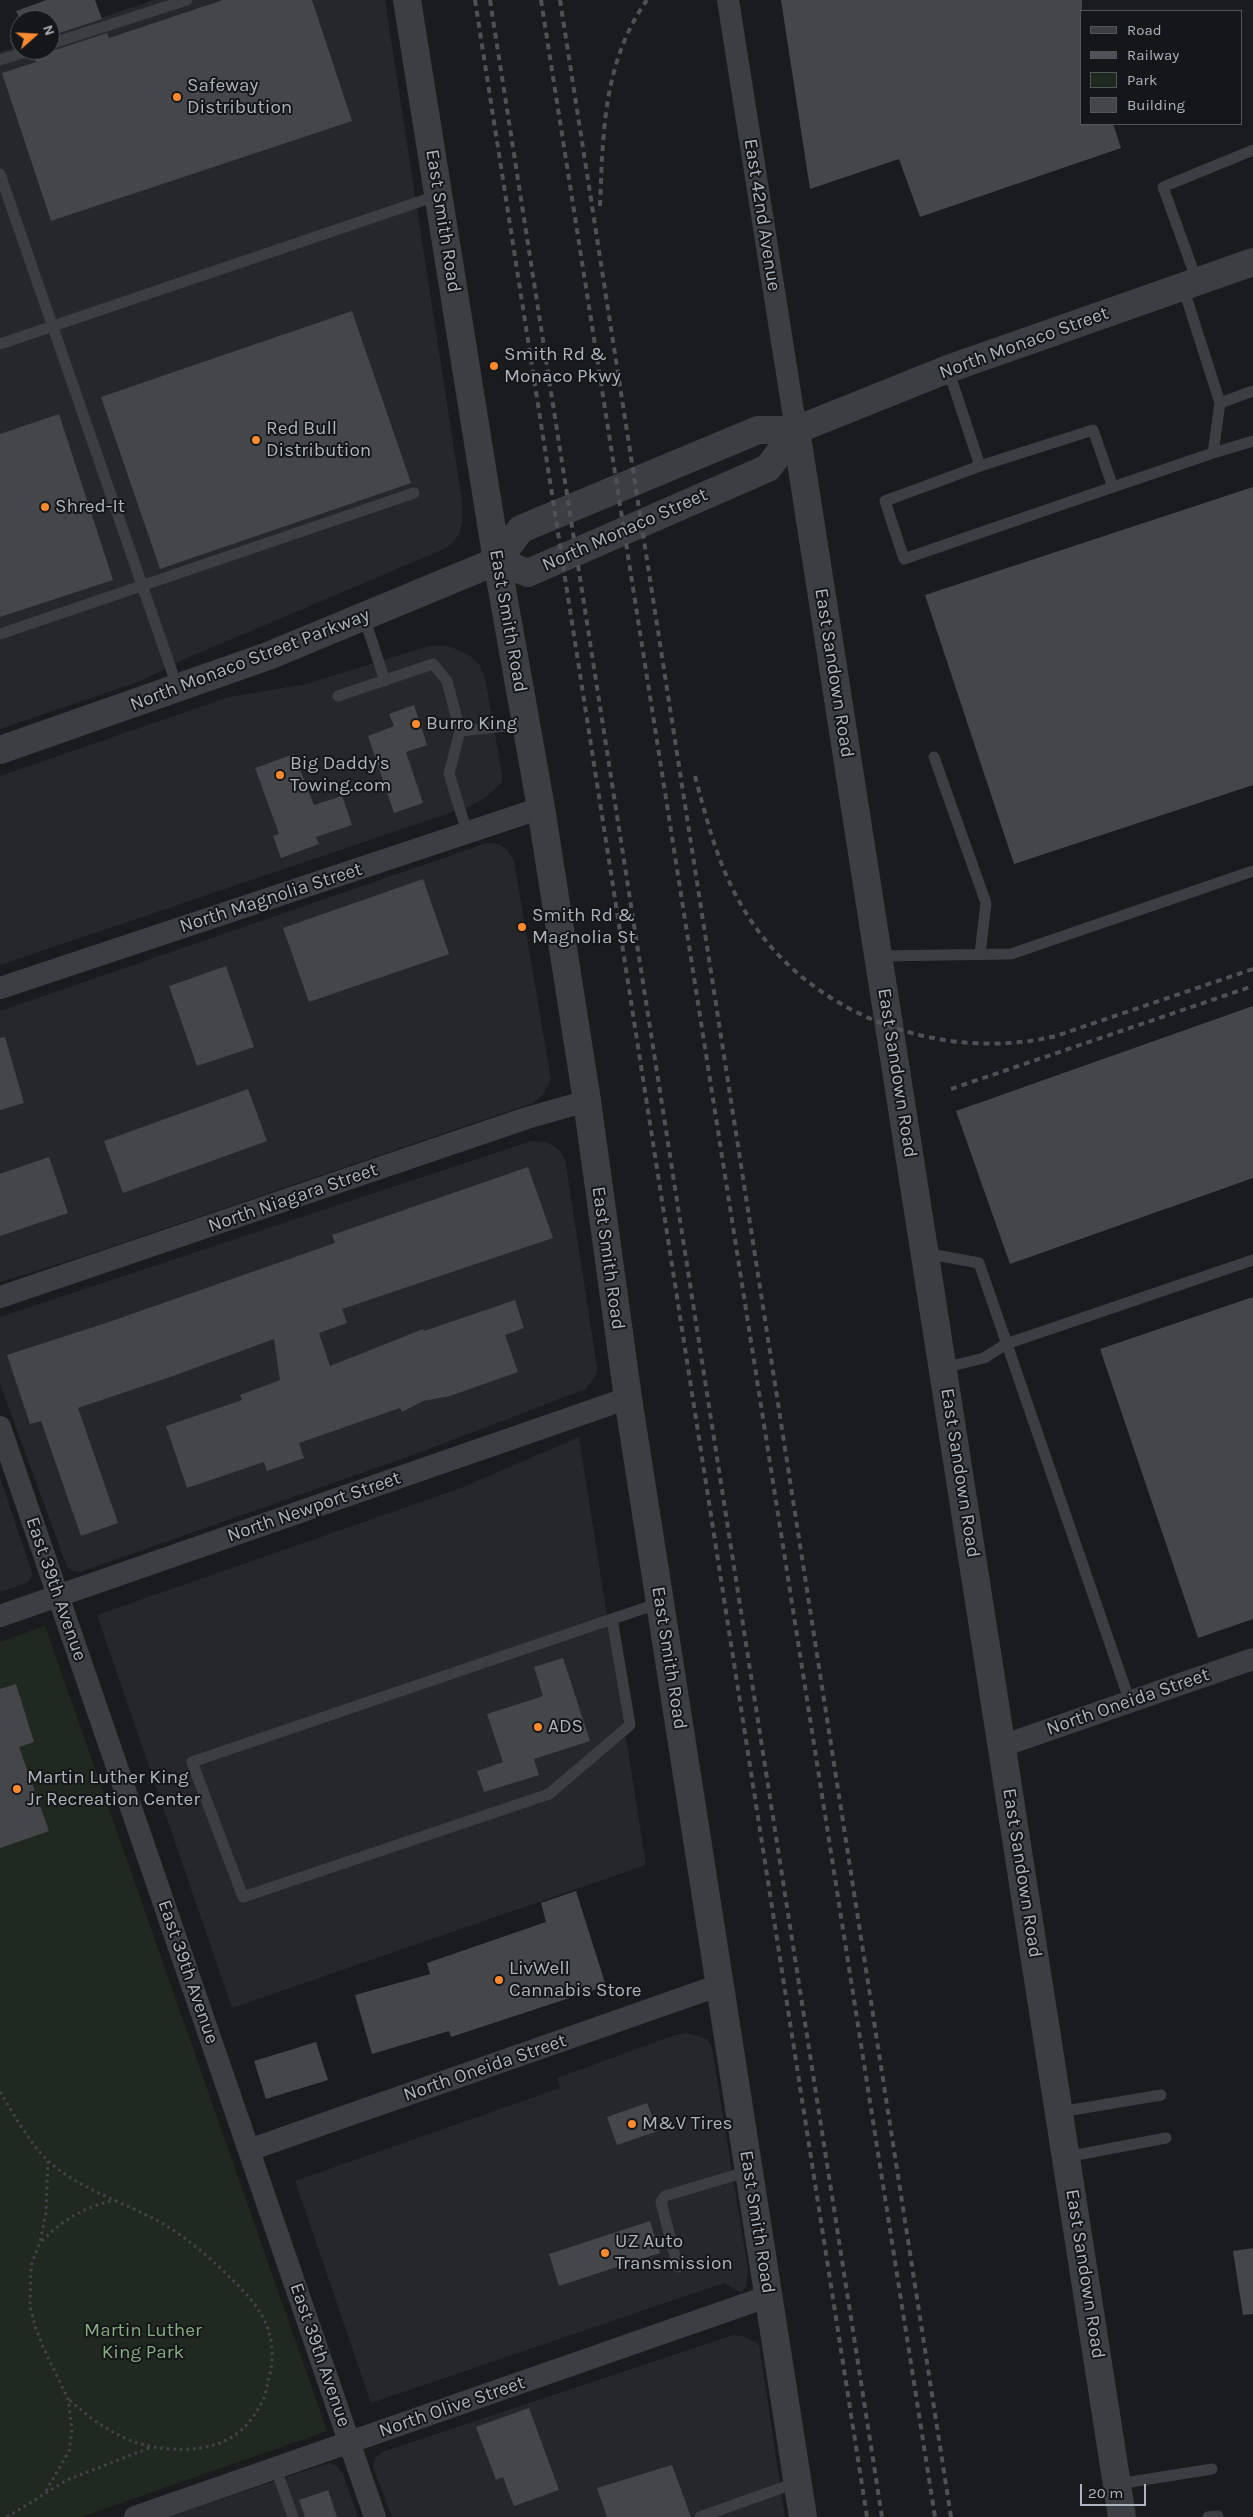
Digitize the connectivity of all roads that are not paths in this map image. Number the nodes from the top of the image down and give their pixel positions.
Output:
1 (187, 0) edge
2 (407, 0) edge
3 (728, 0) edge
4 (60, 41) edge
5 (1253, 150) edge
6 (0, 174) edge
7 (439, 195) junction
8 (1253, 262) edge
9 (1190, 284) junction
10 (53, 326) junction
11 (0, 344) edge
12 (948, 369) junction
13 (1253, 391) edge
14 (1220, 403) junction
15 (796, 430) junction
16 (1253, 441) edge
17 (1213, 453) junction
18 (980, 466) junction
19 (1113, 487) junction
20 (414, 493) dead end
21 (497, 561) junction
22 (142, 586) junction
23 (364, 617) junction
24 (0, 634) edge
25 (384, 680) junction
26 (178, 689) junction
27 (338, 696) dead end
28 (526, 724) junction
29 (460, 731) junction
30 (0, 750) edge
31 (934, 757) dead end
32 (541, 808) junction
33 (467, 832) junction
34 (1253, 871) edge
35 (980, 954) junction
36 (879, 956) junction
37 (0, 988) edge
38 (587, 1101) junction
39 (925, 1253) junction
40 (1253, 1260) edge
41 (0, 1297) edge
42 (1006, 1344) junction
43 (943, 1368) junction
44 (628, 1398) junction
45 (0, 1427) edge
46 (58, 1596) junction
47 (660, 1603) junction
48 (0, 1616) edge
49 (612, 1619) junction
50 (1253, 1659) edge
51 (1130, 1702) junction
52 (1002, 1746) junction
53 (720, 1985) junction
54 (1161, 2095) dead end
55 (1060, 2112) junction
56 (1166, 2138) dead end
57 (249, 2150) junction
58 (1066, 2157) junction
59 (749, 2171) junction
60 (678, 2267) dead end
61 (769, 2296) junction
62 (350, 2442) junction
63 (276, 2469) junction
64 (1212, 2469) dead end
65 (798, 2482) junction
66 (1118, 2484) junction
67 (135, 2517) edge
68 (293, 2517) edge
69 (376, 2517) edge
70 (700, 2517) edge
71 (804, 2517) edge
72 (1122, 2517) edge

1 - 4 lane
2 - 7 street, East Smith Road
3 - 15 street, East 42nd Avenue
5 - 9 lane
6 - 10 lane
7 - 10 lane
7 - 21 street, East Smith Road
8 - 9 street, North Monaco Street
9 - 12 street, North Monaco Street
9 - 14 lane
10 - 11 lane
10 - 22 lane
12 - 15 street, North Monaco Street
12 - 18 lane
13 - 14 lane
14 - 17 lane
15 - 21 street, North Monaco Street
15 - 21 street, North Monaco Street
15 - 36 street, East Sandown Road
16 - 17 lane
17 - 19 lane
18 - 19 lane
18 - 19 lane
20 - 22 lane
21 - 23 street, North Monaco Street Parkway
21 - 28 street, East Smith Road
22 - 24 lane
22 - 26 lane
23 - 25 lane
23 - 26 street, North Monaco Street Parkway
25 - 27 lane
25 - 29 lane
26 - 30 street, North Monaco Street Parkway
28 - 29 lane
28 - 32 street, East Smith Road
29 - 33 lane
31 - 35 lane
32 - 33 street, North Magnolia Street
32 - 38 street, East Smith Road
33 - 37 street, North Magnolia Street
34 - 35 lane
35 - 36 lane
36 - 39 street, East Sandown Road
38 - 41 street, North Niagara Street
38 - 44 street, East Smith Road
39 - 42 lane
39 - 43 street, East Sandown Road
40 - 42 lane
42 - 43 lane
42 - 51 lane
43 - 52 street, East Sandown Road
44 - 46 street, North Newport Street
44 - 47 street, East Smith Road
45 - 46 street, East 39th Avenue
46 - 48 street, North Newport Street
46 - 57 street, East 39th Avenue
47 - 49 lane
47 - 53 street, East Smith Road
49 - 49 lane
50 - 51 street, North Oneida Street
51 - 52 street, North Oneida Street
52 - 55 street, East Sandown Road
53 - 57 street, North Oneida Street
53 - 59 street, East Smith Road
54 - 55 lane
55 - 58 street, East Sandown Road
56 - 58 lane
57 - 62 street, East 39th Avenue
58 - 66 street, East Sandown Road
59 - 60 lane
59 - 61 street, East Smith Road
61 - 62 street, North Olive Street
61 - 65 street, East Smith Road
62 - 63 street, North Olive Street
62 - 69 street, East 39th Avenue
63 - 67 street, North Olive Street
63 - 68 lane
64 - 66 lane
65 - 70 lane
65 - 71 street, East Smith Road
66 - 72 street, East Sandown Road

